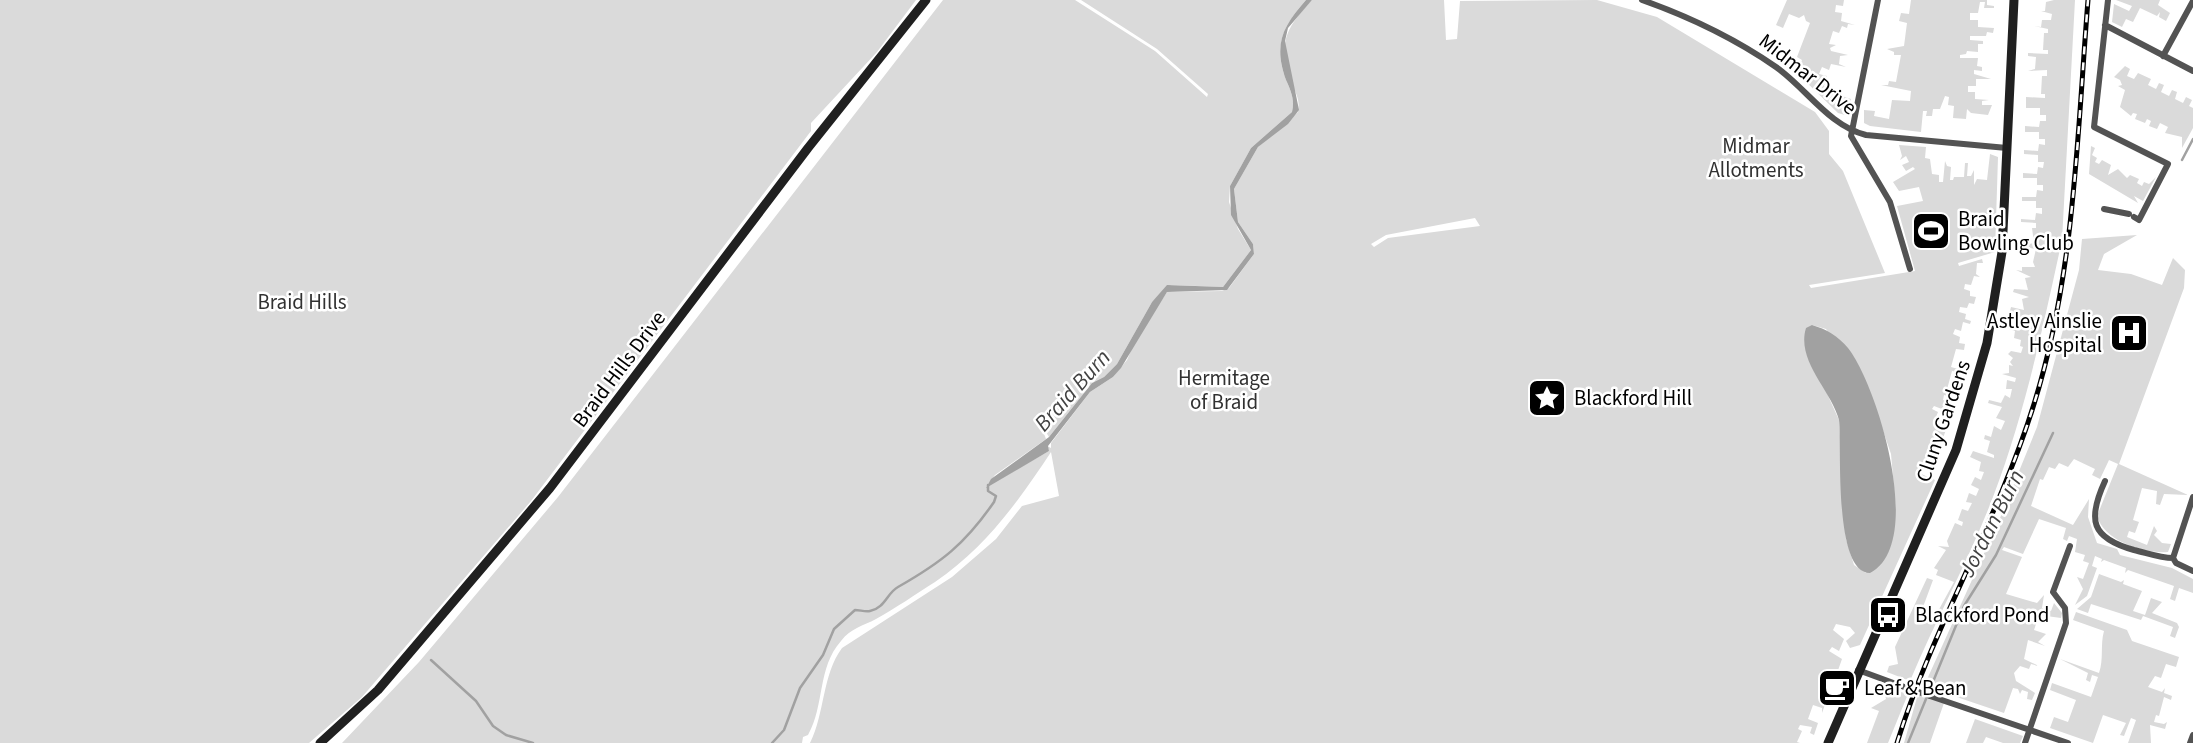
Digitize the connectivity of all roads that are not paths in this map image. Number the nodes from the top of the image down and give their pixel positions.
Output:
1 (926, 0) edge
2 (1642, 0) edge
3 (1878, 0) edge
4 (2014, 0) edge
5 (2108, 0) edge
6 (2193, 1) edge
7 (2105, 26) junction
8 (2164, 56) junction
9 (2193, 71) edge
10 (1852, 130) junction
11 (2007, 148) junction
12 (2105, 209) dead end
13 (1910, 270) dead end
14 (2105, 481) dead end
15 (2090, 492) dead end
16 (2098, 496) junction
17 (2193, 496) edge
18 (2070, 546) dead end
19 (2172, 558) junction
20 (2193, 571) edge
21 (1858, 670) junction
22 (2029, 730) junction
23 (2193, 736) edge
24 (320, 743) edge
25 (1828, 743) edge
26 (2025, 743) edge
27 (2068, 743) edge
28 (2190, 743) edge

1 - 24 street, Braid Hills Drive
2 - 10 street, Midmar Drive
3 - 10 street
4 - 11 street, Cluny Gardens
5 - 7 street
6 - 8 street
7 - 8 street
7 - 12 street
8 - 9 street
10 - 11 street
10 - 13 street, Midmar Drive
11 - 21 street, Cluny Gardens
14 - 16 street
15 - 16 street
16 - 19 street
17 - 19 street
18 - 22 street
19 - 20 street
21 - 22 street, bridge
21 - 25 street, Cluny Gardens
22 - 26 street
22 - 27 street
23 - 28 street

